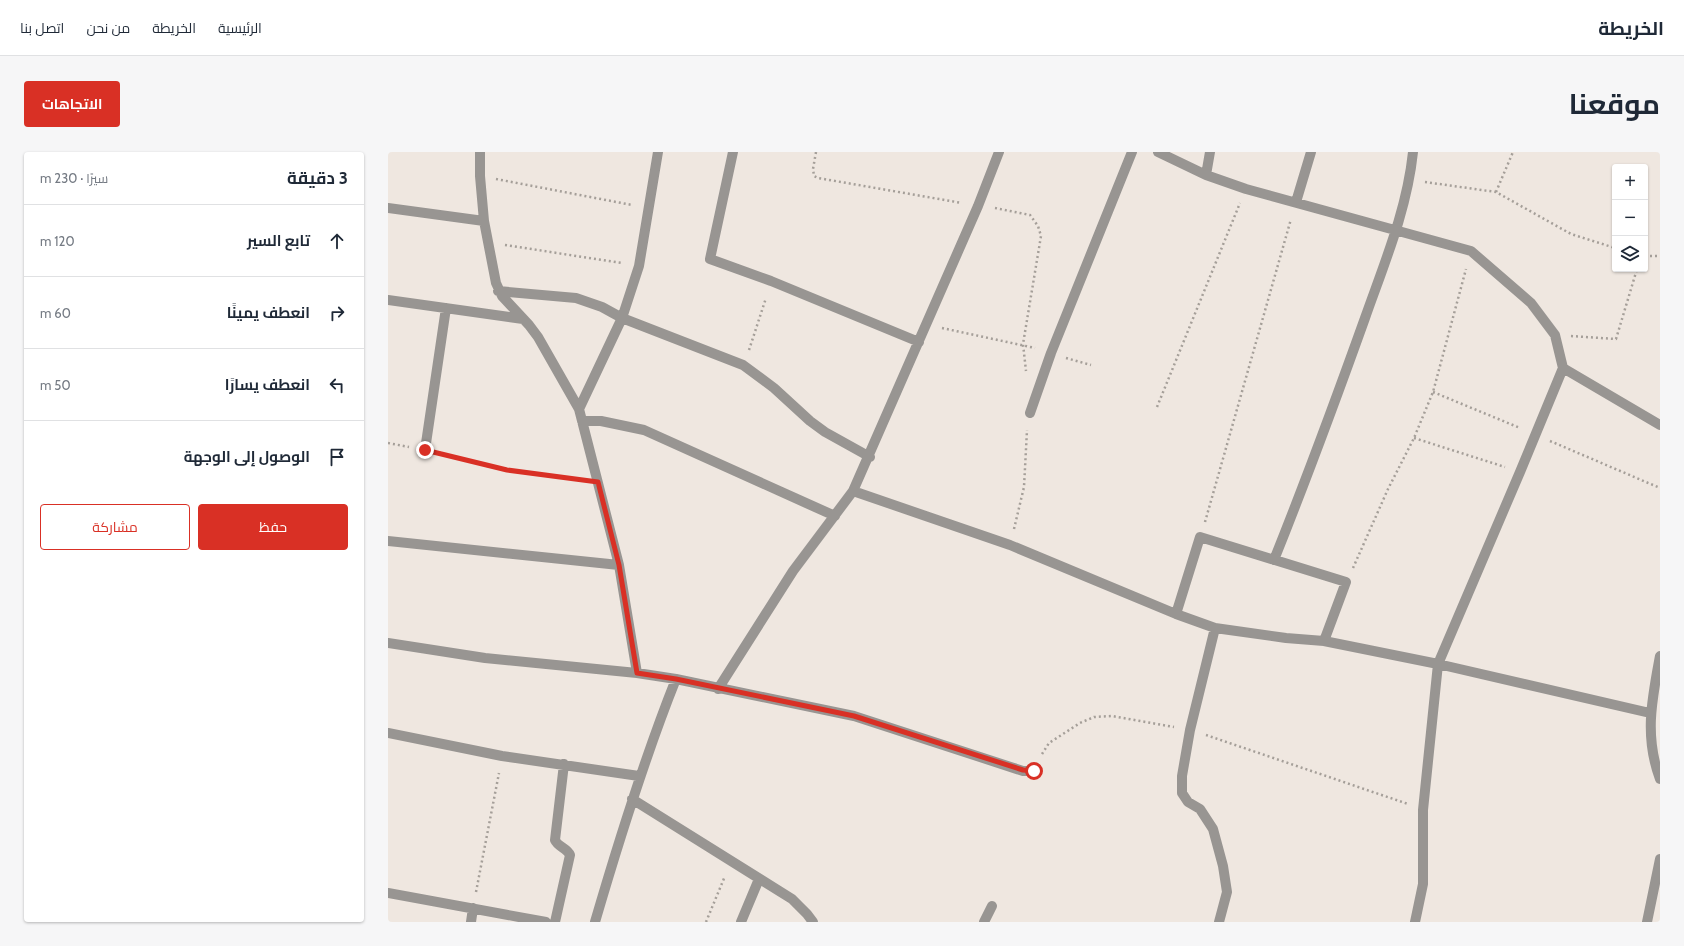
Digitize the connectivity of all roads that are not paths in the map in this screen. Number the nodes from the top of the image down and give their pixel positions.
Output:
1 (480, 152) edge
2 (658, 152) edge
3 (733, 152) edge
4 (999, 152) edge
5 (1132, 152) edge
6 (1158, 152) edge
7 (1210, 152) edge
8 (1311, 152) edge
9 (1413, 152) edge
10 (1206, 175) junction
11 (1296, 202) junction
12 (388, 208) edge
13 (484, 221) junction
14 (1396, 230) junction
15 (498, 291) junction
16 (388, 300) edge
17 (446, 308) junction
18 (622, 318) junction
19 (524, 319) junction
20 (920, 342) junction
21 (1562, 368) junction
22 (579, 409) junction
23 (1030, 413) road end
24 (582, 421) junction
25 (1660, 424) edge
26 (425, 450) road end
27 (870, 457) junction
28 (853, 492) junction
29 (835, 516) junction
30 (388, 541) edge
31 (1274, 560) junction
32 (619, 565) junction
33 (1176, 614) junction
34 (1215, 628) junction
35 (1324, 641) junction
36 (388, 643) edge
37 (1660, 656) edge
38 (1438, 664) junction
39 (637, 673) junction
40 (676, 679) junction
41 (718, 689) junction
42 (1650, 713) junction
43 (388, 733) edge
44 (564, 764) junction
45 (1036, 768) road end
46 (639, 776) junction
47 (1660, 779) edge
48 (632, 798) junction
49 (1660, 859) edge
50 (759, 879) junction
51 (388, 894) edge
52 (992, 906) dead end
53 (473, 908) junction
54 (1649, 921) edge
55 (471, 922) edge
56 (546, 922) edge
57 (556, 922) edge
58 (595, 922) edge
59 (741, 922) edge
60 (813, 922) edge
61 (984, 922) edge
62 (1219, 922) edge
63 (1415, 922) edge

1 - 13 street
2 - 18 street
3 - 20 street
4 - 20 street
5 - 23 street
6 - 10 street
7 - 10 street
8 - 11 street
9 - 14 street
10 - 11 street
11 - 14 street
12 - 13 street
13 - 15 street
14 - 21 street
14 - 31 street
15 - 18 street
15 - 19 street
16 - 17 street
17 - 19 street
17 - 26 street
18 - 22 street
18 - 27 street
19 - 22 street
20 - 27 street
21 - 25 street
21 - 38 street
22 - 24 street
24 - 29 street
24 - 32 street
27 - 28 street
28 - 29 street
28 - 33 street
29 - 41 street
30 - 32 street
31 - 33 street
31 - 35 street
32 - 39 street
33 - 34 street
34 - 35 street
34 - 62 street
35 - 38 street
36 - 39 street
37 - 42 street
38 - 42 street
38 - 63 street
39 - 40 street
40 - 41 street
40 - 46 street
41 - 45 street
42 - 47 street
43 - 44 street
44 - 46 street
44 - 57 street
46 - 48 street
48 - 50 street
48 - 58 street
49 - 54 street
50 - 59 street
50 - 60 street
51 - 53 street
52 - 61 street
53 - 55 street
53 - 56 street

